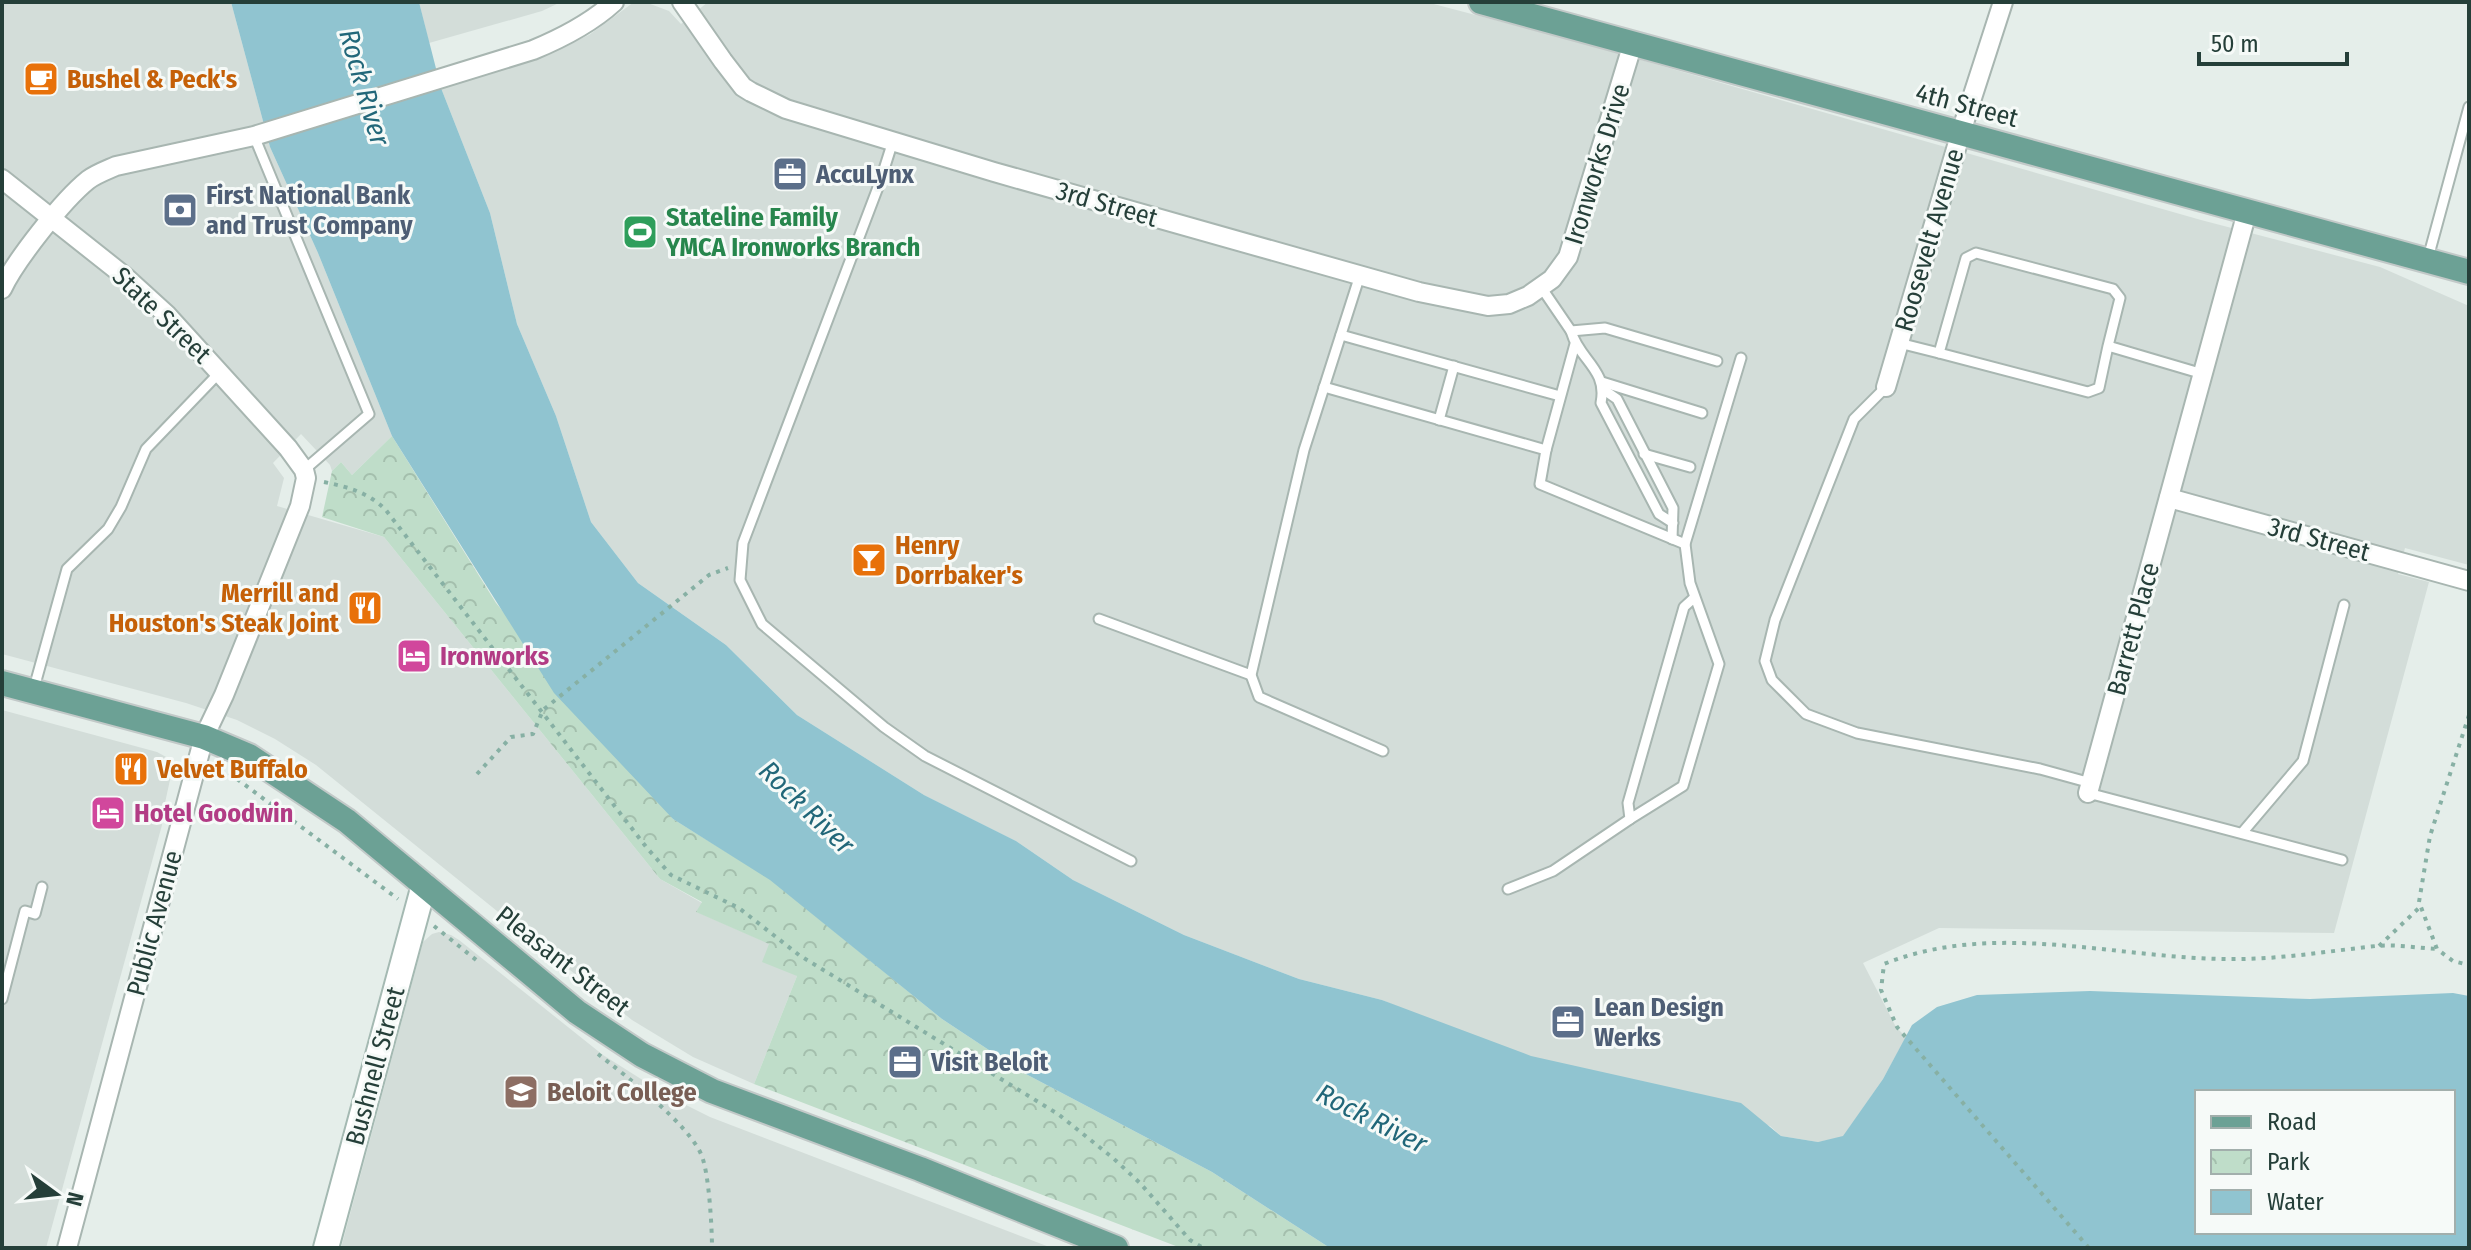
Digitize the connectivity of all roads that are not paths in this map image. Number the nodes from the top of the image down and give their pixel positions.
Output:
1 (614, 2) edge
2 (682, 2) edge
3 (1481, 2) edge
4 (2003, 2) edge
5 (1633, 43) junction
6 (2469, 107) edge
7 (1961, 132) junction
8 (254, 136) junction
9 (893, 141) junction
10 (2, 179) edge
11 (2247, 212) junction
12 (53, 219) junction
13 (2431, 264) junction
14 (2469, 272) edge
15 (1360, 275) junction
16 (2469, 283) edge
17 (1541, 287) junction
18 (2, 289) edge
19 (1509, 304) joint
20 (1571, 331) junction
21 (1341, 335) junction
22 (1899, 343) junction
23 (1575, 344) junction
24 (2108, 346) junction
25 (1939, 353) junction
26 (1741, 358) dead end
27 (1717, 361) dead end
28 (1454, 366) junction
29 (220, 372) junction
30 (2203, 374) junction
31 (1603, 386) junction
32 (1324, 387) junction
33 (1886, 387) joint
34 (1560, 396) junction
35 (1702, 413) dead end
36 (1439, 420) junction
37 (1628, 424) junction
38 (1617, 430) junction
39 (1546, 450) junction
40 (1644, 454) junction
41 (1690, 467) dead end
42 (305, 474) junction
43 (2169, 498) junction
44 (1673, 523) junction
45 (1672, 539) junction
46 (1685, 544) junction
47 (2469, 581) edge
48 (1695, 597) junction
49 (2344, 605) dead end
50 (1099, 619) dead end
51 (1251, 675) junction
52 (2, 683) edge
53 (33, 691) junction
54 (204, 737) junction
55 (1383, 751) dead end
56 (2090, 788) junction
57 (1630, 819) junction
58 (2242, 833) junction
59 (2342, 860) dead end
60 (1131, 861) dead end
61 (424, 885) junction
62 (42, 887) dead end
63 (1508, 889) dead end
64 (2, 999) edge
65 (67, 1248) edge
66 (326, 1248) edge
67 (1116, 1248) edge

1 - 8 street
2 - 9 street, 3rd Street
3 - 5 main road, 4th Street
4 - 7 street, Roosevelt Avenue
5 - 7 main road, 4th Street
5 - 17 street, Ironworks Drive
6 - 13 lane
7 - 11 main road, 4th Street
7 - 22 street, Roosevelt Avenue
8 - 12 street
8 - 42 lane
9 - 15 street, 3rd Street
9 - 60 lane
10 - 12 street, State Street
11 - 13 main road, 4th Street
11 - 30 street, Barrett Place
12 - 18 street
12 - 29 street, State Street
13 - 14 main road, 4th Street
13 - 16 main road, 4th Street
15 - 19 street, 3rd Street
15 - 21 lane
17 - 19 street, Ironworks Drive
17 - 20 lane
20 - 23 lane
20 - 27 lane
21 - 28 lane
21 - 32 lane
22 - 25 lane
22 - 33 street, Roosevelt Avenue
23 - 31 lane
23 - 34 lane
24 - 25 lane
24 - 25 lane
24 - 30 lane
26 - 46 lane
28 - 34 lane
28 - 36 lane
29 - 42 street, State Street
29 - 53 lane
30 - 43 street, Barrett Place
31 - 35 lane
31 - 37 lane
31 - 38 lane
32 - 36 lane
32 - 51 lane
33 - 56 lane
34 - 39 lane
36 - 39 lane
37 - 38 lane
37 - 40 lane
38 - 44 lane
39 - 45 lane
40 - 41 lane
40 - 44 lane
42 - 54 street, Public Avenue
43 - 47 street, 3rd Street
43 - 56 street, Barrett Place
44 - 45 lane
45 - 46 lane
46 - 48 lane
48 - 57 lane
48 - 57 lane
49 - 58 lane
50 - 51 lane
51 - 55 lane
52 - 53 main road, Pleasant Street
53 - 54 main road, Pleasant Street
54 - 61 main road, Pleasant Street
54 - 65 street, Public Avenue
56 - 58 lane
57 - 63 lane
58 - 59 lane
61 - 66 street, Bushnell Street
61 - 67 main road, Pleasant Street
62 - 64 lane

